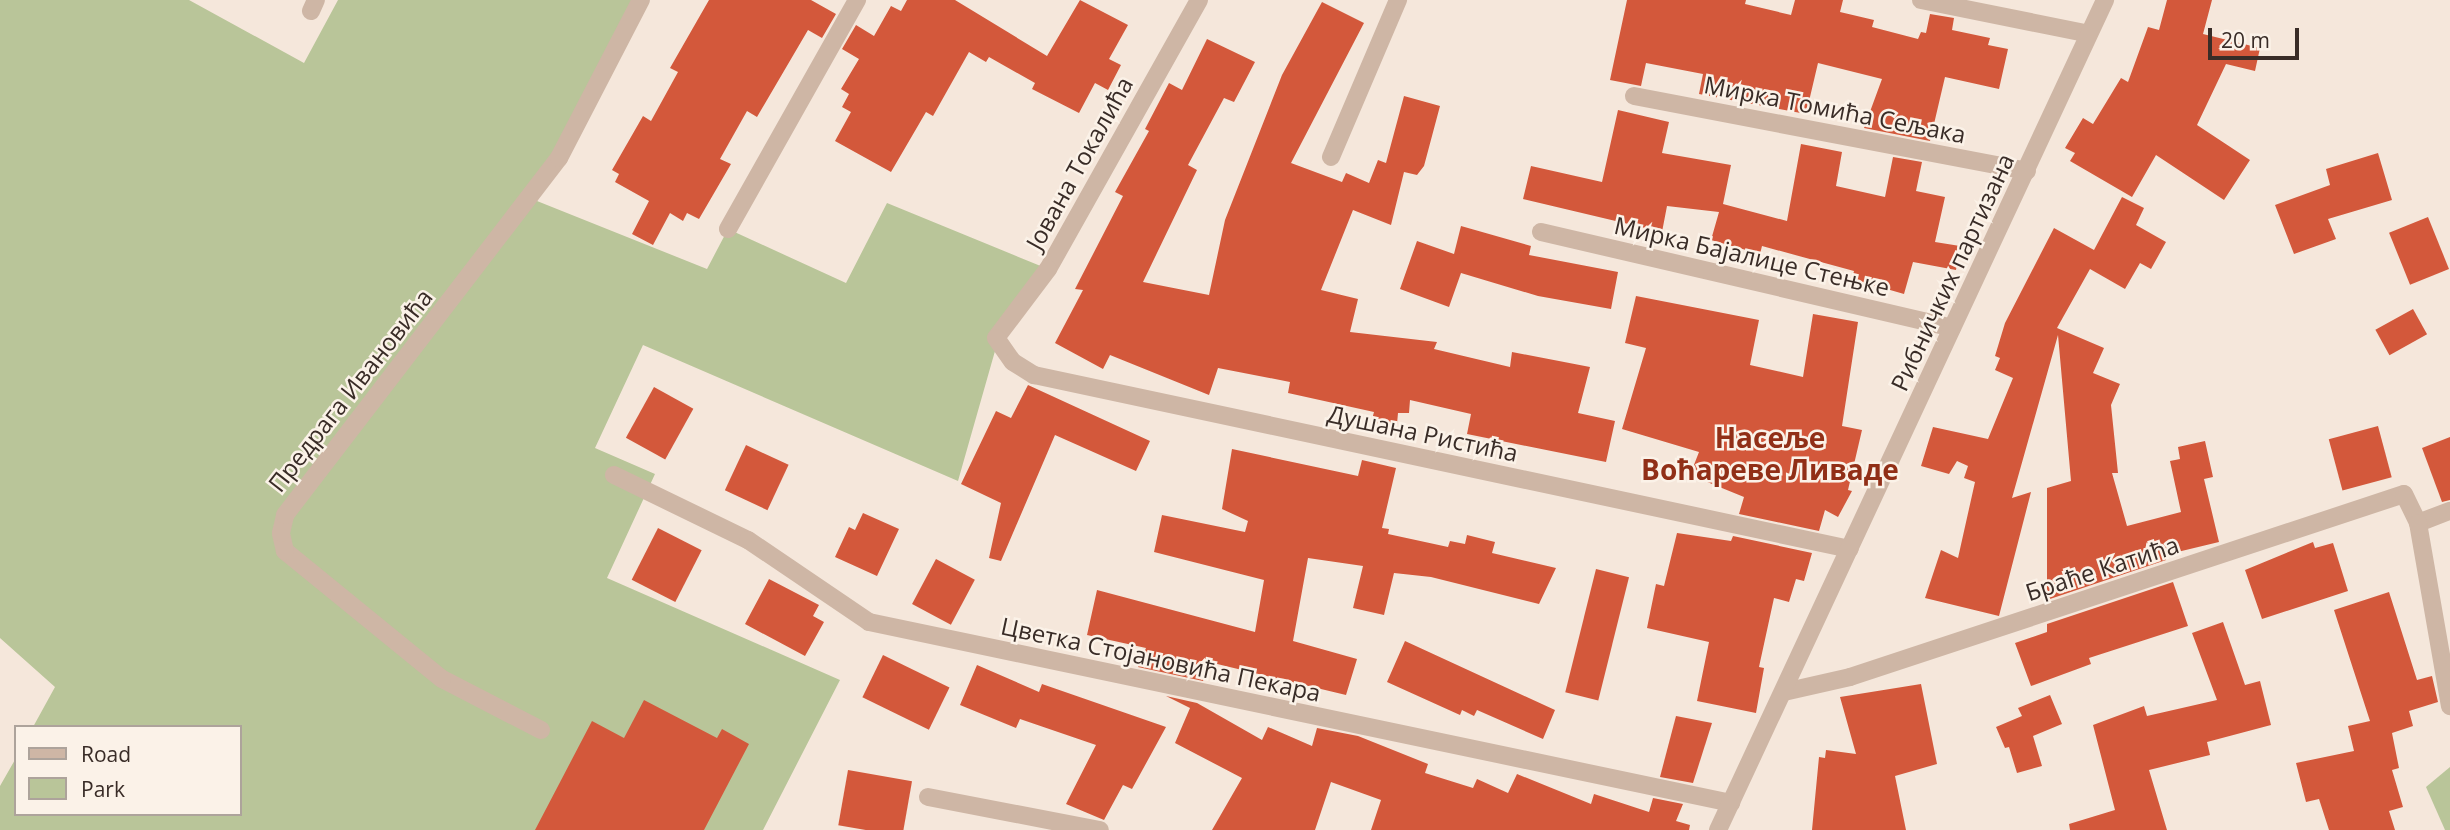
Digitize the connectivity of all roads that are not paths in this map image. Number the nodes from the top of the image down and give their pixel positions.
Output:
1 (641, 0) edge
2 (857, 0) edge
3 (1199, 0) edge
4 (1398, 0) edge
5 (1922, 0) edge
6 (2105, 0) edge
7 (2090, 34) junction
8 (1633, 96) dead end
9 (1331, 157) dead end
10 (2027, 171) junction
11 (729, 229) dead end
12 (1541, 232) dead end
13 (1952, 328) junction
14 (997, 344) joint
15 (614, 475) dead end
16 (2450, 511) edge
17 (2418, 523) junction
18 (1850, 549) junction
19 (1784, 692) junction
20 (2450, 706) edge
21 (541, 730) dead end
22 (928, 797) dead end
23 (1731, 803) junction
24 (1100, 830) edge
25 (1718, 830) edge

1 - 21 street, Предрага Ивановића
2 - 11 street
3 - 14 street, Јована Токалића
4 - 9 street
5 - 7 street
6 - 7 street, Рибничких партизана
7 - 10 street, Рибничких партизана
8 - 10 street, Мирка Томића Сељака
10 - 13 street, Рибничких партизана
12 - 13 street, Мирка Бајалице Стењке
13 - 18 street, Рибничких партизана
14 - 18 street, Душана Ристића
15 - 23 street, Цветка Стојановића Пекара
16 - 17 street
17 - 19 street, Браће Катића
17 - 20 street, Браће Катића
18 - 19 street, Рибничких партизана
19 - 23 street, Рибничких партизана
22 - 24 street
23 - 25 street, Рибничких партизана

